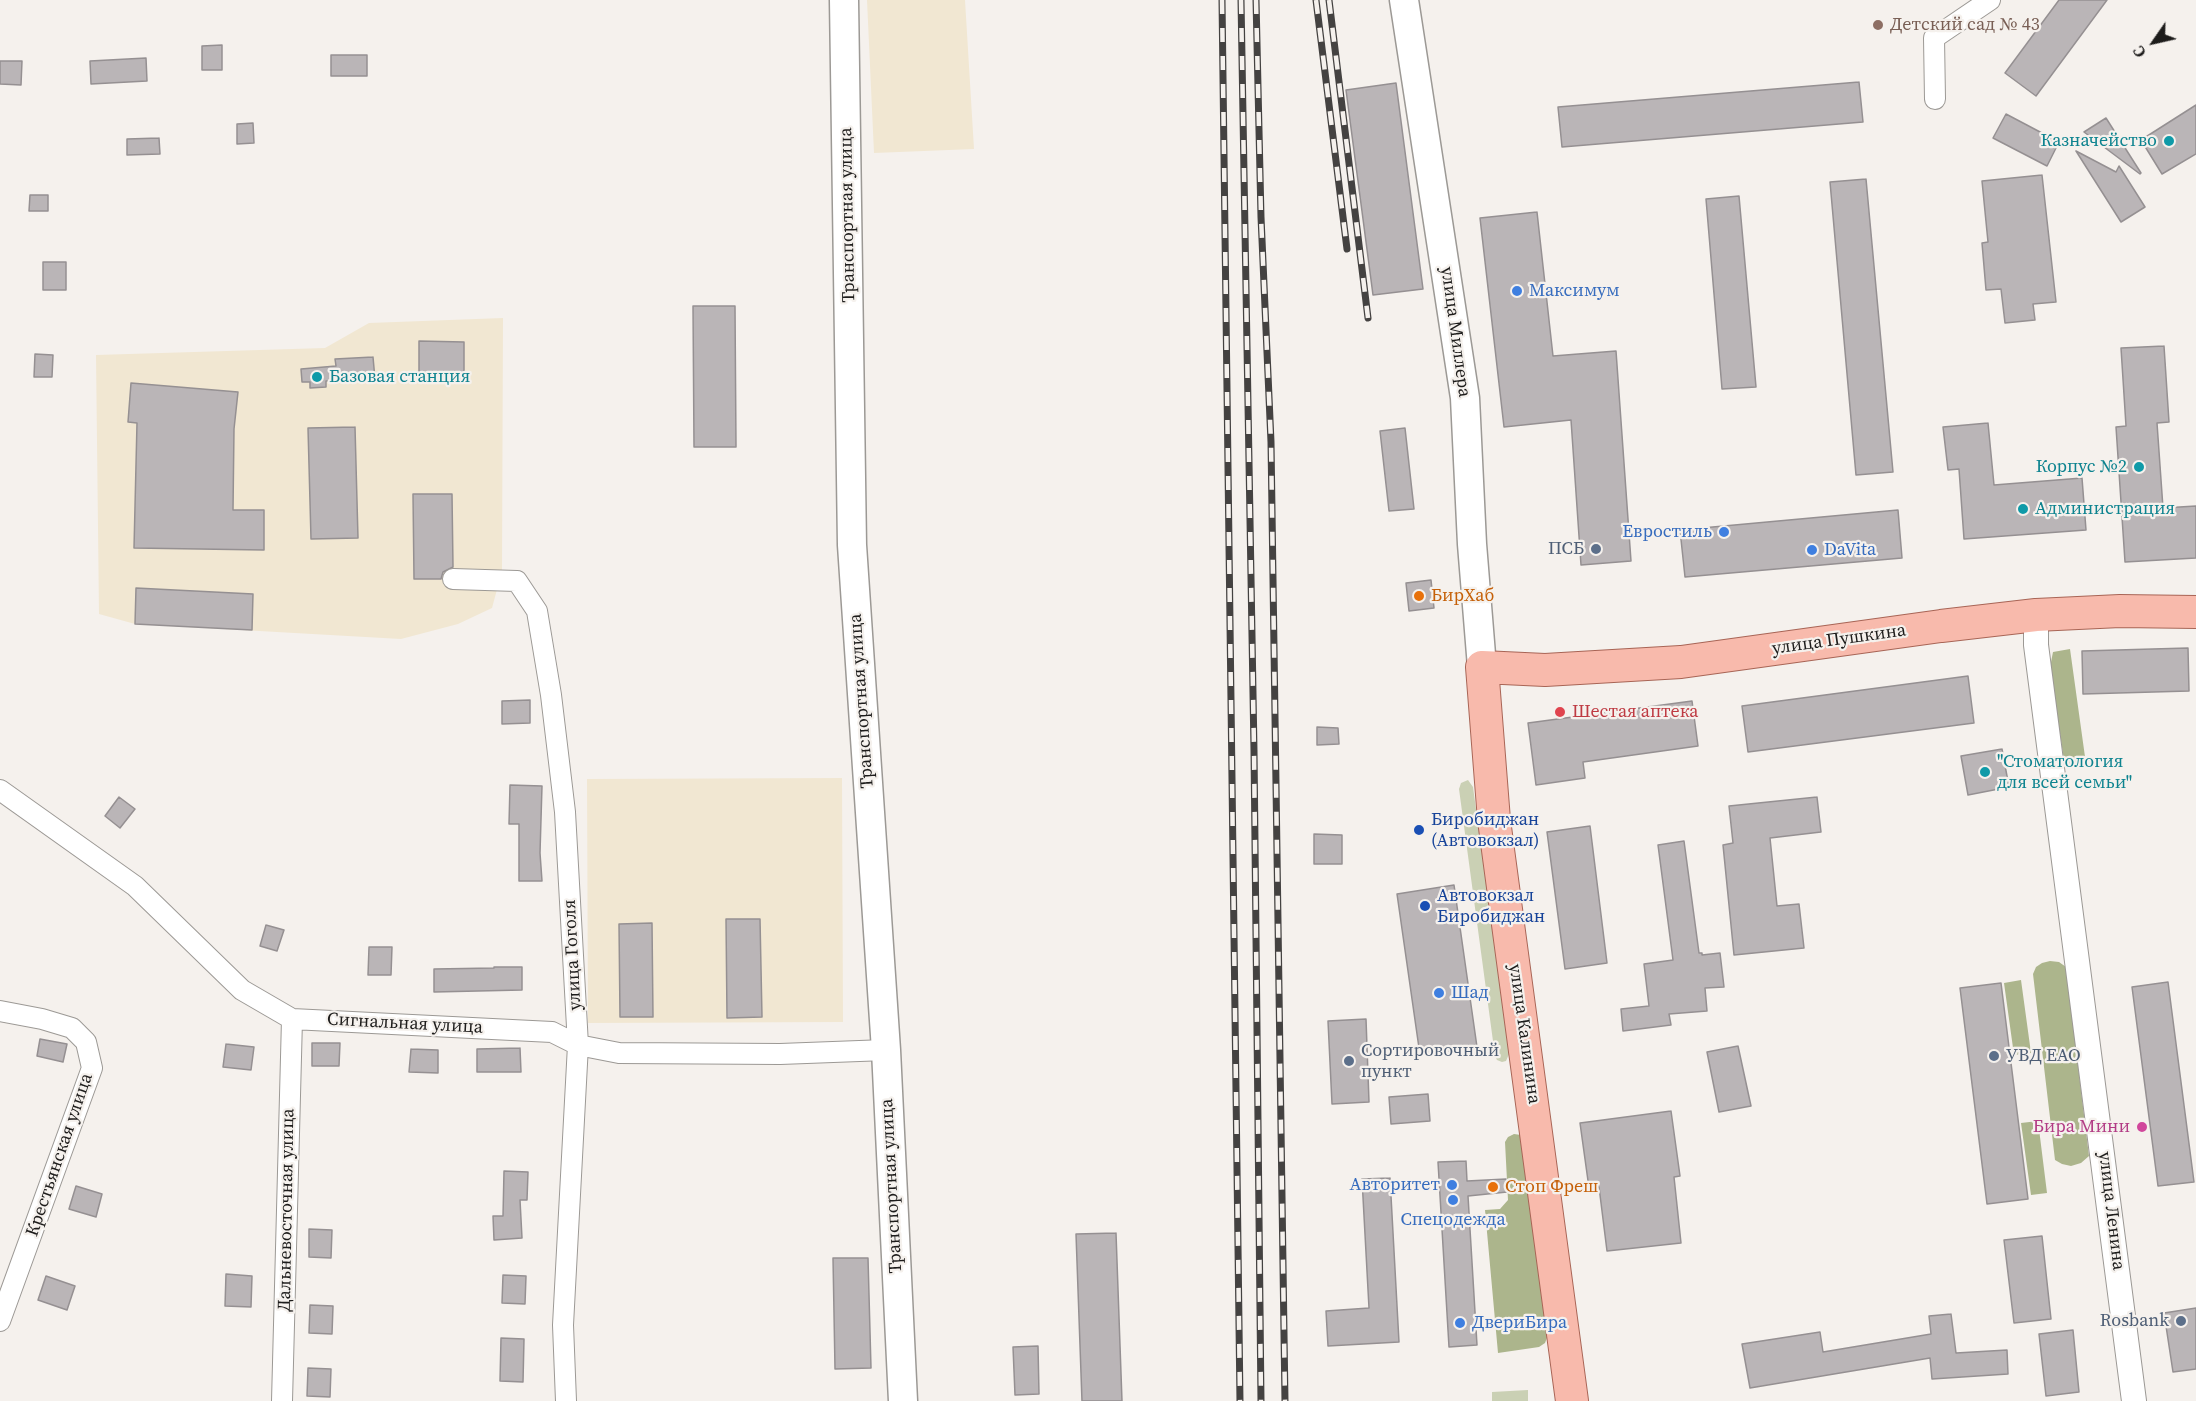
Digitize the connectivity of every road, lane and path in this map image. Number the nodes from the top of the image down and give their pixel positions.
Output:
1 (844, 0) edge
2 (1404, 0) edge
3 (1990, 0) edge
4 (1935, 99) dead end
5 (453, 579) dead end
6 (2196, 612) edge
7 (2036, 615) junction
8 (1482, 666) junction
9 (0, 790) edge
10 (0, 1011) edge
11 (292, 1019) junction
12 (578, 1045) junction
13 (885, 1050) junction
14 (0, 1321) edge
15 (282, 1401) edge
16 (566, 1401) edge
17 (903, 1401) edge
18 (1572, 1401) edge
19 (2134, 1401) edge

1 - 13 main road, Транспортная улица
2 - 8 main road, улица Миллера
3 - 4 street
5 - 12 street, улица Гоголя
6 - 7 main road, улица Пушкина
7 - 8 main road, улица Пушкина
7 - 19 street, улица Ленина
8 - 18 main road, улица Калинина
9 - 11 street, Сигнальная улица
10 - 14 street, Крестьянская улица
11 - 12 street, Сигнальная улица
11 - 15 street, Дальневосточная улица
12 - 13 street, Сигнальная улица
12 - 16 street, улица Гоголя
13 - 17 main road, Транспортная улица

